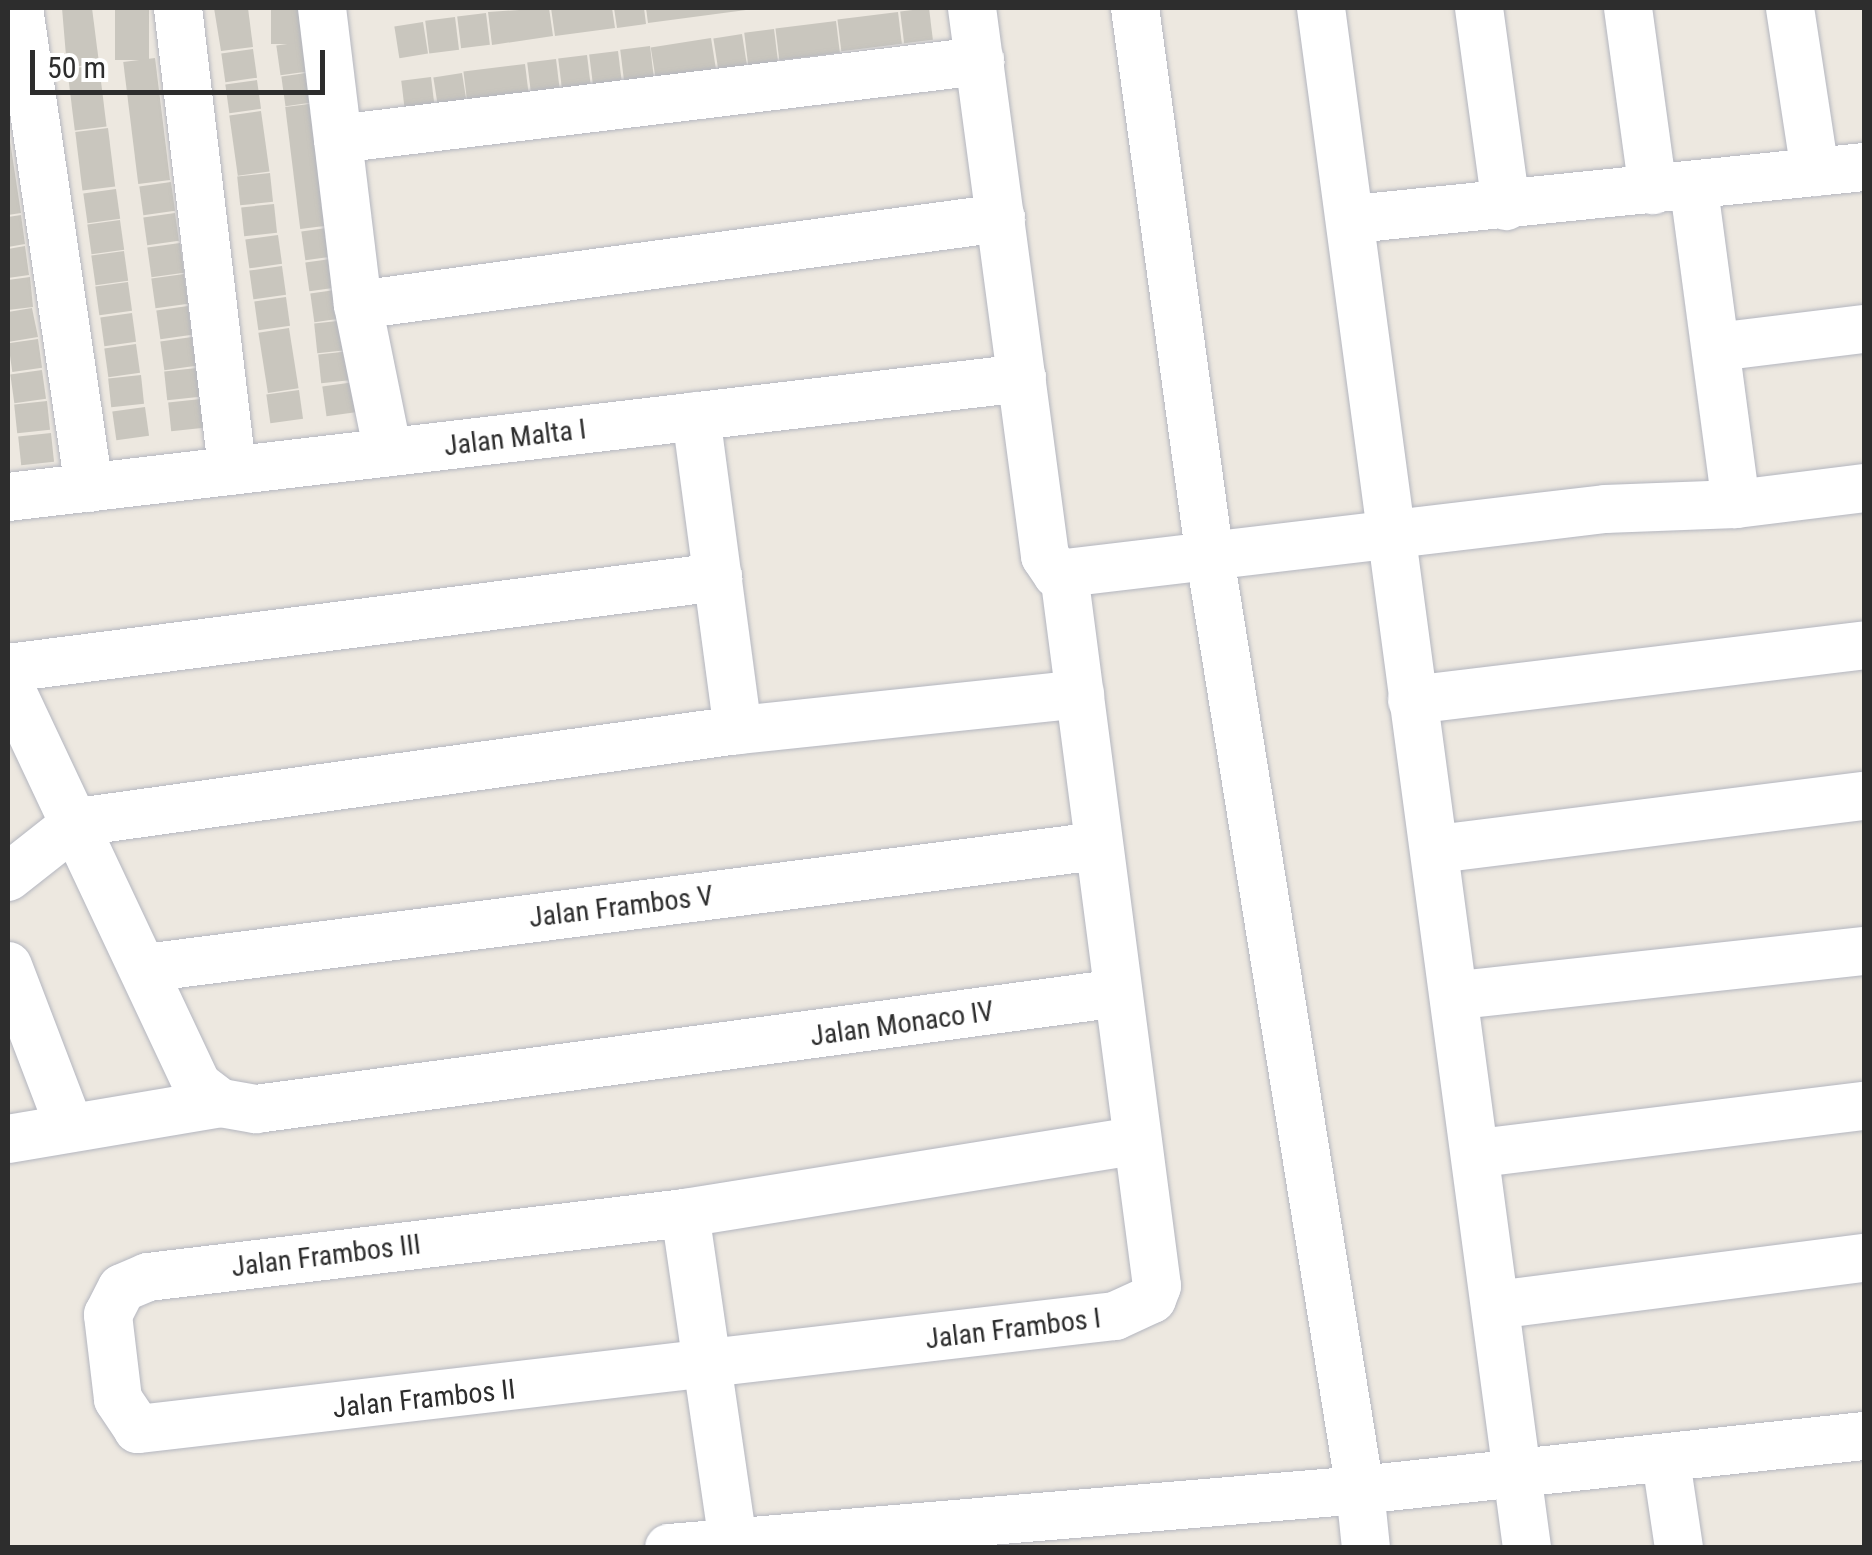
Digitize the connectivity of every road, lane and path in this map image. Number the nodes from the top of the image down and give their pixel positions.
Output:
1 (19, 8) edge
2 (178, 8) edge
3 (322, 8) edge
4 (972, 8) edge
5 (1135, 8) edge
6 (1321, 8) edge
7 (1479, 8) edge
8 (1628, 8) edge
9 (1790, 8) edge
10 (980, 61) junction
11 (338, 139) junction
12 (1864, 166) edge
13 (1814, 172) junction
14 (1673, 189) junction
15 (1506, 206) junction
16 (1001, 218) junction
17 (1354, 220) junction
18 (358, 306) junction
19 (1864, 329) edge
20 (1717, 347) junction
21 (1022, 378) junction
22 (696, 416) junction
23 (388, 452) junction
24 (232, 471) junction
25 (89, 488) junction
26 (1864, 488) edge
27 (8, 497) edge
28 (1736, 504) junction
29 (1386, 536) junction
30 (1209, 551) junction
31 (1064, 574) junction
32 (718, 577) junction
33 (1864, 644) edge
34 (8, 668) edge
35 (8, 683) edge
36 (1080, 694) junction
37 (1412, 700) junction
38 (738, 730) junction
39 (1864, 796) edge
40 (78, 822) junction
41 (1097, 846) junction
42 (1437, 849) junction
43 (8, 877) edge
44 (1864, 951) edge
45 (8, 966) edge
46 (144, 968) junction
47 (1118, 994) junction
48 (1458, 996) junction
49 (222, 1103) junction
50 (1864, 1106) edge
51 (70, 1128) junction
52 (8, 1139) edge
53 (1136, 1140) junction
54 (1480, 1153) junction
55 (685, 1213) junction
56 (1864, 1258) edge
57 (1496, 1305) junction
58 (710, 1368) junction
59 (138, 1429) joint
60 (1864, 1436) edge
61 (1666, 1461) junction
62 (1517, 1473) junction
63 (1360, 1490) junction
64 (733, 1544) edge
65 (669, 1548) edge
66 (1366, 1548) edge
67 (1527, 1548) edge
68 (1679, 1548) edge

1 - 25 street
2 - 24 street
3 - 11 street
4 - 10 street
5 - 30 street
6 - 17 street
7 - 15 street
8 - 14 street
9 - 13 street
10 - 11 street
10 - 16 street
11 - 18 street
12 - 13 street
13 - 14 street
14 - 15 street
14 - 20 street
15 - 17 street
16 - 18 street
16 - 21 street
17 - 29 street
18 - 23 street
19 - 20 street
20 - 28 street
21 - 22 street, Jalan Malta I
21 - 31 street
22 - 23 street, Jalan Malta I
22 - 32 street
23 - 24 street, Jalan Malta I
24 - 25 street, Jalan Malta I
25 - 27 street, Jalan Malta I
26 - 28 street
28 - 29 street
29 - 30 street
29 - 37 street
30 - 31 street
30 - 63 street
31 - 36 street, Jalan Frambos I
32 - 34 street
32 - 38 street
33 - 37 street
35 - 40 street
36 - 38 street
36 - 41 street, Jalan Frambos I
37 - 42 street
38 - 40 street
39 - 42 street
40 - 43 street
40 - 46 street
41 - 46 street, Jalan Frambos V
41 - 47 street, Jalan Frambos I
42 - 48 street
44 - 48 street
45 - 51 street
46 - 49 street
47 - 49 street, Jalan Monaco IV
47 - 53 street, Jalan Frambos I
48 - 54 street
49 - 51 street, Jalan Monaco IV
50 - 54 street
51 - 52 street, Jalan Monaco IV
53 - 55 street, Jalan Frambos III
53 - 58 street, Jalan Frambos I
54 - 57 street
55 - 58 street
55 - 59 street, Jalan Frambos III
56 - 57 street
57 - 62 street
58 - 59 street, Jalan Frambos II
58 - 64 street
60 - 61 street
61 - 62 street
61 - 68 street
62 - 63 street
62 - 67 street
63 - 64 street
63 - 66 street
64 - 65 street

